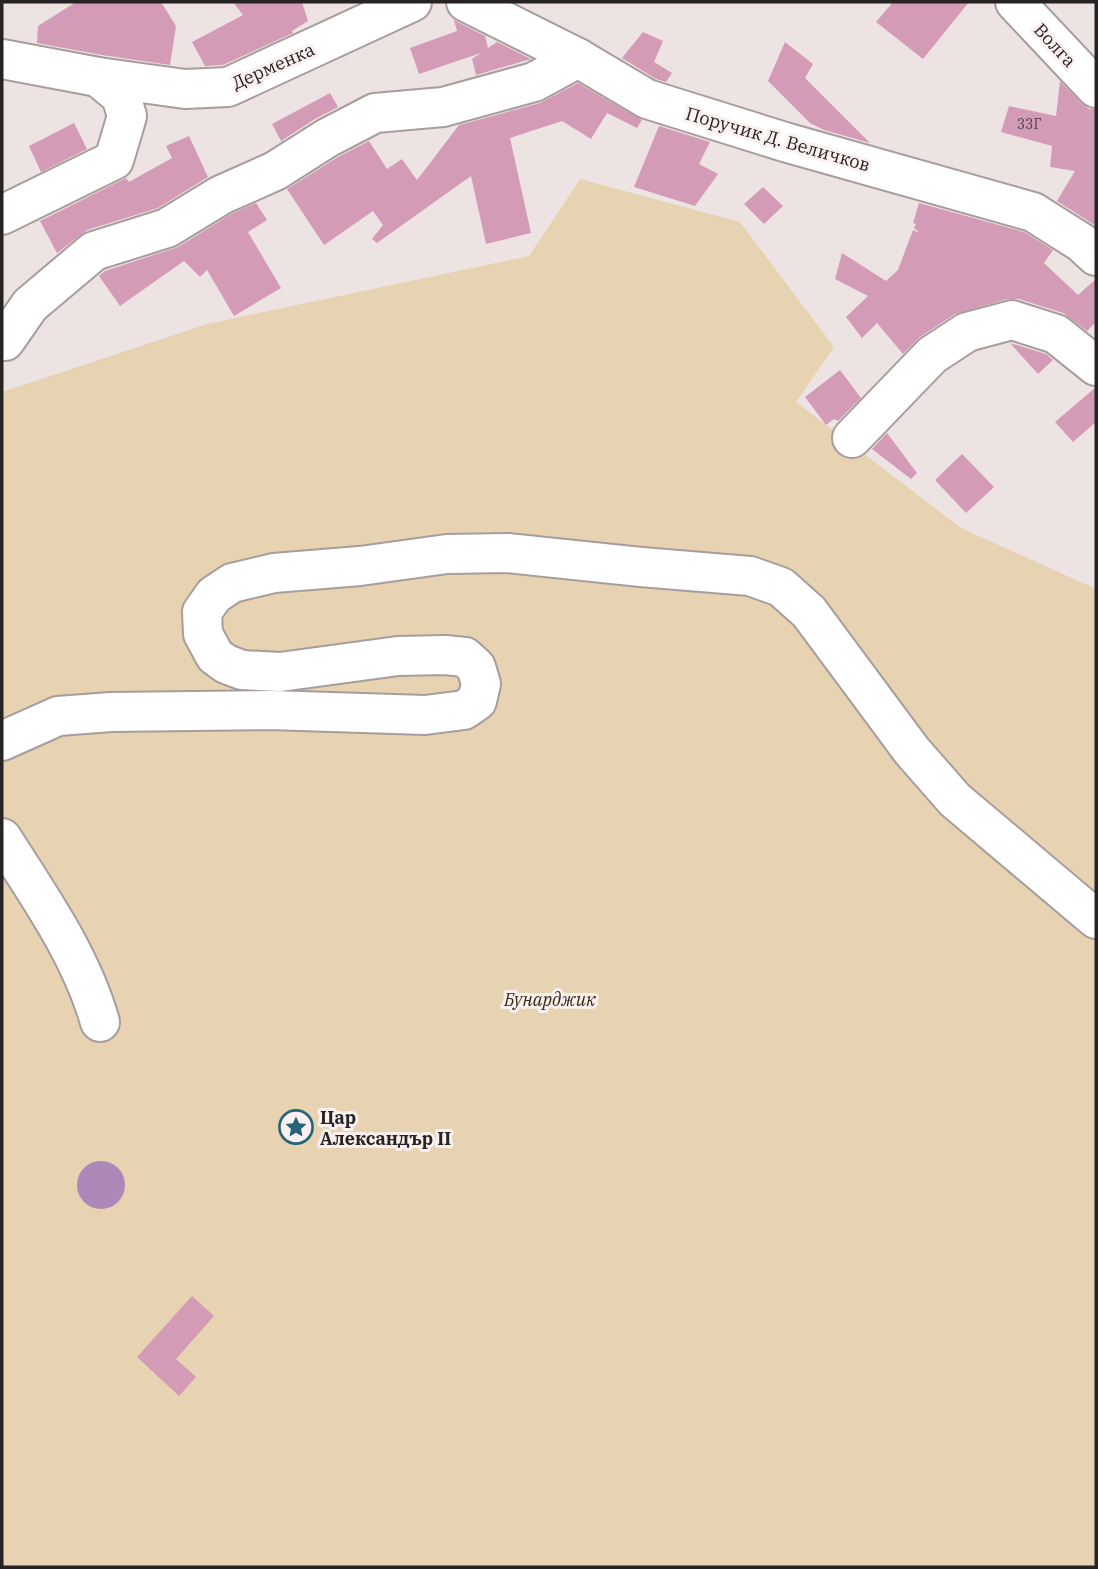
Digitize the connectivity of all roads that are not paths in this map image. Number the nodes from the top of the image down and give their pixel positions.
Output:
1 (412, 2) edge
2 (466, 2) edge
3 (1015, 2) edge
4 (345, 14) edge
5 (578, 58) junction
6 (2, 59) edge
7 (98, 77) junction
8 (1096, 88) edge
9 (2, 215) edge
10 (1096, 256) edge
11 (2, 341) edge
12 (1096, 366) edge
13 (852, 438) dead end
14 (2, 741) edge
15 (3, 844) edge
16 (1096, 919) edge
17 (100, 1022) dead end

1 - 4 street, Дерменка
2 - 5 street, Поручик Д. Величков
3 - 8 street, Волга
4 - 7 street, Дерменка
5 - 10 street, Поручик Д. Величков
5 - 11 street
6 - 7 street, Дерменка
7 - 9 street
12 - 13 street
14 - 16 street
15 - 17 street

